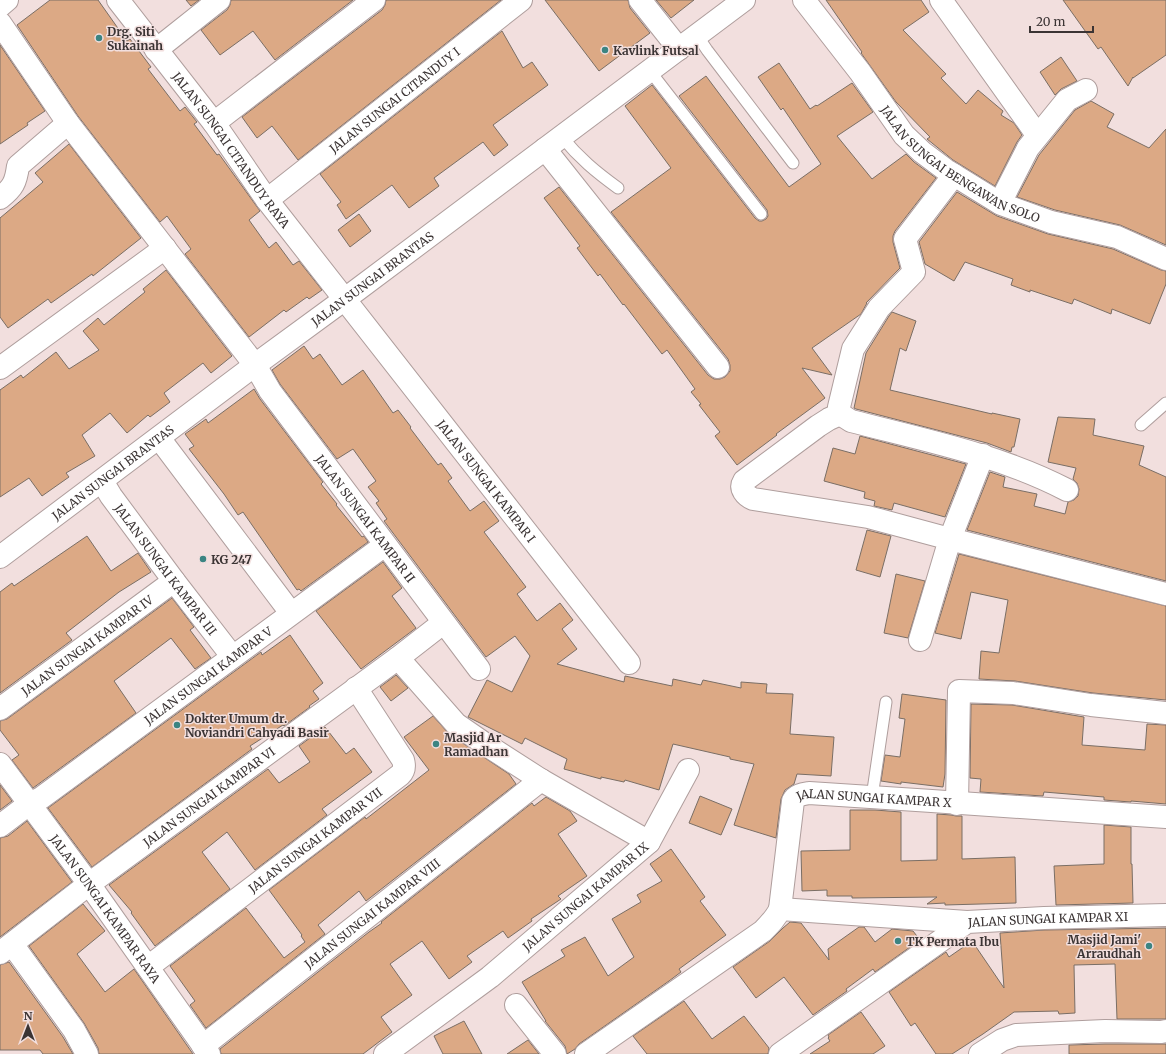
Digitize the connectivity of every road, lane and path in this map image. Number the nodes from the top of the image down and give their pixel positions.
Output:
1 (7, 0) edge
2 (118, 0) edge
3 (219, 0) edge
4 (374, 0) edge
5 (640, 0) edge
6 (744, 0) edge
7 (804, 0) edge
8 (941, 0) edge
9 (511, 3) edge
10 (0, 6) edge
11 (0, 23) edge
12 (697, 35) junction
13 (679, 49) junction
14 (156, 50) junction
15 (650, 71) junction
16 (1086, 90) dead end
17 (68, 123) junction
18 (214, 123) junction
19 (1033, 129) dead end
20 (554, 143) junction
21 (793, 163) dead end
22 (954, 175) junction
23 (618, 188) dead end
24 (0, 198) edge
25 (267, 200) junction
26 (1000, 203) junction
27 (760, 214) dead end
28 (164, 248) junction
29 (1166, 259) edge
30 (345, 299) junction
31 (255, 365) junction
32 (718, 367) dead end
33 (0, 368) edge
34 (1166, 403) edge
35 (840, 414) junction
36 (1141, 425) dead end
37 (159, 438) junction
38 (983, 455) junction
39 (102, 481) junction
40 (1067, 490) dead end
41 (950, 539) junction
42 (385, 545) junction
43 (0, 557) edge
44 (174, 581) junction
45 (1166, 594) edge
46 (291, 613) junction
47 (443, 623) junction
48 (920, 640) dead end
49 (232, 656) junction
50 (398, 658) junction
51 (629, 663) dead end
52 (479, 669) dead end
53 (356, 688) junction
54 (886, 702) dead end
55 (0, 709) edge
56 (1166, 713) edge
57 (0, 764) edge
58 (688, 770) dead end
59 (541, 780) junction
60 (872, 797) junction
61 (29, 804) junction
62 (957, 804) junction
63 (1166, 817) edge
64 (0, 826) edge
65 (649, 842) junction
66 (89, 884) junction
67 (780, 909) junction
68 (1166, 916) edge
69 (967, 922) junction
70 (6, 949) edge
71 (148, 967) junction
72 (516, 1005) dead end
73 (1166, 1031) edge
74 (206, 1050) edge
75 (87, 1054) edge
76 (386, 1054) edge
77 (555, 1054) edge
78 (586, 1054) edge
79 (780, 1054) edge
80 (980, 1054) edge

1 - 10 street
2 - 14 street, JALAN SUNGAI CITANDUY RAYA
3 - 14 street
4 - 18 street
5 - 13 street
6 - 12 street, JALAN SUNGAI BRANTAS
7 - 22 street, JALAN SUNGAI BENGAWAN SOLO
8 - 19 street
9 - 25 street, JALAN SUNGAI CITANDUY I
11 - 17 street, JALAN SUNGAI KAMPAR II
12 - 13 street, JALAN SUNGAI BRANTAS
12 - 21 lane
13 - 15 street, JALAN SUNGAI BRANTAS
14 - 18 street, JALAN SUNGAI CITANDUY RAYA
15 - 20 street, JALAN SUNGAI BRANTAS
15 - 27 lane
16 - 26 street
17 - 24 street
17 - 28 street, JALAN SUNGAI KAMPAR II
18 - 25 street, JALAN SUNGAI CITANDUY RAYA
20 - 23 lane
20 - 30 street, JALAN SUNGAI BRANTAS
20 - 32 street
22 - 26 street, JALAN SUNGAI BENGAWAN SOLO
22 - 35 street
25 - 30 street, JALAN SUNGAI CITANDUY RAYA
26 - 29 street, JALAN SUNGAI BENGAWAN SOLO
28 - 31 street, JALAN SUNGAI KAMPAR II
28 - 33 street
30 - 31 street, JALAN SUNGAI BRANTAS
30 - 51 street, JALAN SUNGAI KAMPAR I
31 - 37 street, JALAN SUNGAI BRANTAS
31 - 42 street, JALAN SUNGAI KAMPAR II
34 - 36 lane
35 - 38 street
35 - 41 street
37 - 39 street, JALAN SUNGAI BRANTAS
37 - 46 street
38 - 40 street
38 - 41 street
39 - 43 street, JALAN SUNGAI BRANTAS
39 - 44 street, JALAN SUNGAI KAMPAR III
41 - 45 street
41 - 48 street
42 - 46 street, JALAN SUNGAI KAMPAR V
42 - 47 street, JALAN SUNGAI KAMPAR II
44 - 49 street, JALAN SUNGAI KAMPAR III
44 - 55 street, JALAN SUNGAI KAMPAR IV
46 - 49 street, JALAN SUNGAI KAMPAR V
47 - 50 street, JALAN SUNGAI KAMPAR VI
47 - 52 street, JALAN SUNGAI KAMPAR II
49 - 61 street, JALAN SUNGAI KAMPAR V
50 - 53 street, JALAN SUNGAI KAMPAR VI
50 - 59 street, JALAN SUNGAI KAMPAR IX
53 - 66 street, JALAN SUNGAI KAMPAR VI
53 - 71 street, JALAN SUNGAI KAMPAR VII
54 - 60 lane
56 - 62 street
57 - 61 street, JALAN SUNGAI KAMPAR RAYA
58 - 65 street
59 - 65 street, JALAN SUNGAI KAMPAR IX
59 - 74 street, JALAN SUNGAI KAMPAR VIII
60 - 62 street, JALAN SUNGAI KAMPAR X
60 - 67 street, JALAN SUNGAI KAMPAR X
61 - 64 street, JALAN SUNGAI KAMPAR V
61 - 66 street, JALAN SUNGAI KAMPAR RAYA
62 - 63 street, JALAN SUNGAI KAMPAR X
65 - 76 street, JALAN SUNGAI KAMPAR IX
66 - 70 street, JALAN SUNGAI KAMPAR VI
66 - 71 street, JALAN SUNGAI KAMPAR RAYA
67 - 69 street
67 - 78 street, JALAN SUNGAI KAMPAR X
68 - 69 street, JALAN SUNGAI KAMPAR XI
69 - 79 street, JALAN SUNGAI KAMPAR XI
70 - 75 street
71 - 74 street, JALAN SUNGAI KAMPAR RAYA
72 - 77 street
73 - 80 street

